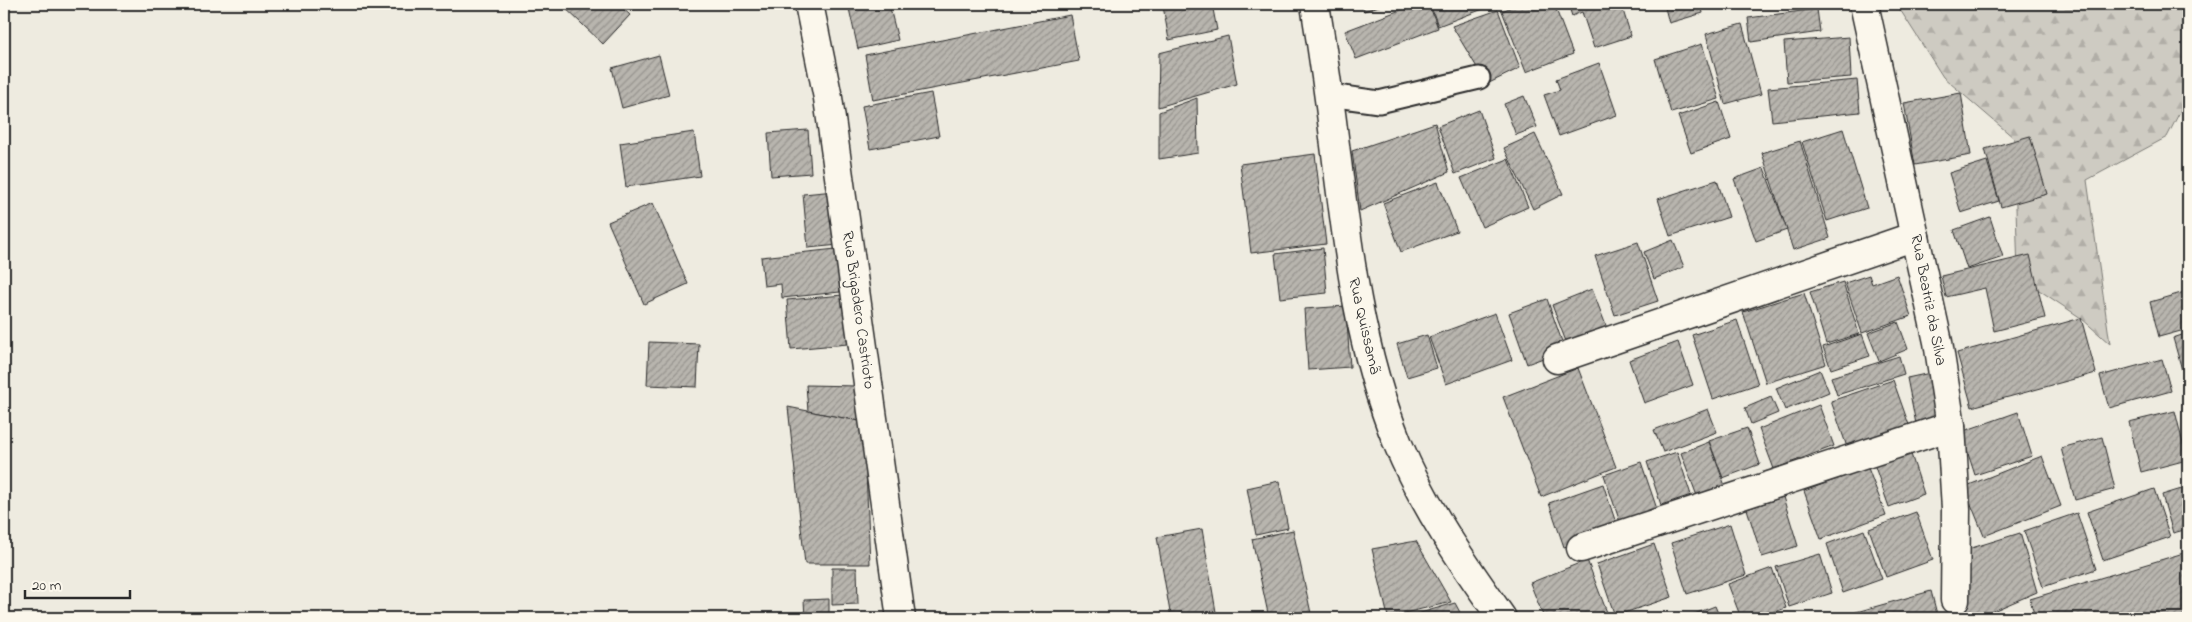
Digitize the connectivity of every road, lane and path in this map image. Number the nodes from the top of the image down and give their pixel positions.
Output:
1 (809, 4) edge
2 (1315, 4) edge
3 (1864, 4) edge
4 (1478, 78) dead end
5 (1329, 95) junction
6 (1915, 236) junction
7 (1557, 359) dead end
8 (1951, 426) junction
9 (1581, 548) dead end
10 (1954, 600) dead end
11 (901, 618) edge
12 (1502, 618) edge

1 - 11 street, Rua Brigadero Castrioto
2 - 5 street, Rua Quissamã
3 - 6 street, Rua Beatriz da Silva
4 - 5 lane
5 - 12 street, Rua Quissamã
6 - 7 street
6 - 8 street, Rua Beatriz da Silva
8 - 9 street
8 - 10 street, Rua Beatriz da Silva

